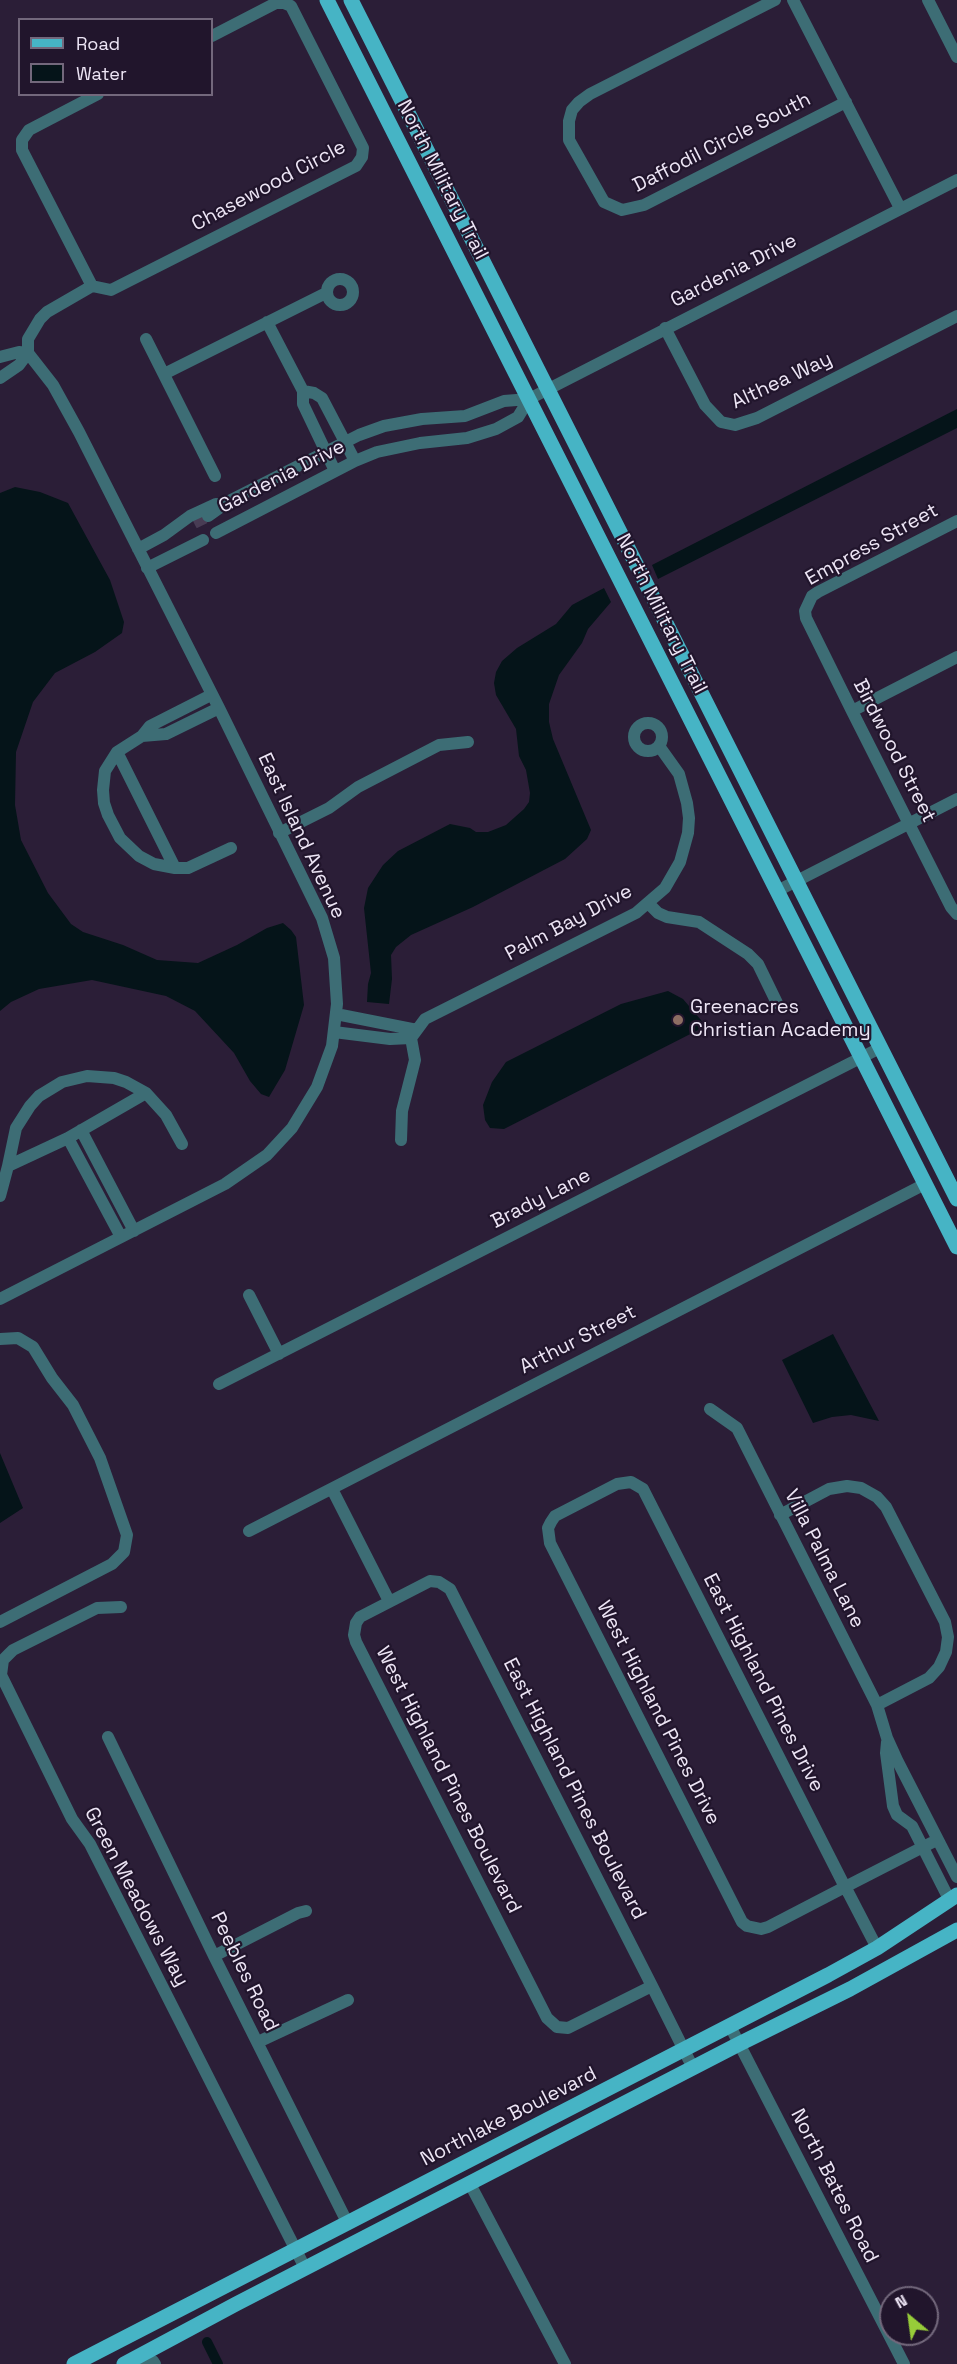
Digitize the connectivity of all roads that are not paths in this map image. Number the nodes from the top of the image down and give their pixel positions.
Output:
1 (327, 0) edge
2 (351, 0) edge
3 (774, 0) edge
4 (793, 0) edge
5 (928, 0) edge
6 (213, 35) edge
7 (957, 57) edge
8 (94, 96) edge
9 (846, 102) junction
10 (957, 180) edge
11 (900, 208) junction
12 (92, 286) junction
13 (326, 293) dead end
14 (957, 316) edge
15 (267, 322) junction
16 (665, 328) junction
17 (146, 339) dead end
18 (28, 353) junction
19 (0, 357) edge
20 (165, 374) junction
21 (0, 378) edge
22 (548, 389) junction
23 (303, 391) junction
24 (529, 399) junction
25 (345, 442) junction
26 (327, 451) junction
27 (355, 461) junction
28 (335, 471) junction
29 (215, 476) dead end
30 (229, 501) junction
31 (208, 516) tunnel mouth
32 (239, 521) junction
33 (957, 521) edge
34 (195, 523) tunnel mouth
35 (216, 533) dead end
36 (164, 535) junction
37 (203, 540) dead end
38 (138, 549) junction
39 (168, 558) junction
40 (147, 568) junction
41 (157, 589) junction
42 (807, 604) joint
43 (957, 657) edge
44 (211, 695) junction
45 (219, 708) junction
46 (852, 711) junction
47 (142, 736) junction
48 (468, 742) dead end
49 (659, 746) dead end
50 (117, 752) junction
51 (957, 799) edge
52 (909, 823) junction
53 (279, 833) junction
54 (231, 848) dead end
55 (176, 868) junction
56 (796, 882) junction
57 (777, 891) junction
58 (649, 904) junction
59 (957, 914) edge
60 (777, 1003) dead end
61 (336, 1014) junction
62 (334, 1032) junction
63 (414, 1034) junction
64 (880, 1048) junction
65 (860, 1058) junction
66 (146, 1093) junction
67 (81, 1130) junction
68 (68, 1138) junction
69 (401, 1140) dead end
70 (182, 1144) dead end
71 (8, 1166) junction
72 (925, 1184) junction
73 (0, 1196) edge
74 (957, 1198) edge
75 (942, 1218) junction
76 (957, 1228) edge
77 (134, 1231) junction
78 (121, 1237) junction
79 (957, 1247) edge
80 (249, 1295) dead end
81 (0, 1299) edge
82 (0, 1339) edge
83 (279, 1354) junction
84 (219, 1384) dead end
85 (710, 1409) dead end
86 (332, 1489) junction
87 (588, 1499) joint
88 (780, 1515) junction
89 (249, 1531) dead end
90 (389, 1601) junction
91 (121, 1607) dead end
92 (0, 1622) edge
93 (877, 1705) junction
94 (108, 1737) dead end
95 (887, 1738) junction
96 (937, 1840) junction
97 (923, 1847) junction
98 (957, 1877) edge
99 (845, 1887) junction
100 (953, 1897) edge
101 (306, 1911) dead end
102 (957, 1930) edge
103 (876, 1948) junction
104 (214, 1956) junction
105 (652, 1986) junction
106 (348, 2000) dead end
107 (730, 2026) junction
108 (258, 2042) junction
109 (739, 2044) junction
110 (684, 2050) junction
111 (693, 2068) junction
112 (470, 2184) junction
113 (348, 2224) junction
114 (295, 2249) junction
115 (304, 2268) junction
116 (145, 2328) junction
117 (140, 2360) edge
118 (74, 2364) edge
119 (124, 2364) edge
120 (155, 2364) edge
121 (565, 2364) edge
122 (904, 2364) edge

1 - 24 main road, North Military Trail
2 - 22 main road, North Military Trail
3 - 9 street, Daffodil Circle South
4 - 9 street
5 - 7 street
6 - 12 street, Chasewood Circle
8 - 12 street
9 - 11 street
10 - 11 street, Gardenia Drive
11 - 16 street, Gardenia Drive
12 - 18 street, Chasewood Circle
13 - 15 street
14 - 16 street, Althea Way
15 - 20 street
15 - 23 street
16 - 22 street, Gardenia Drive
17 - 20 street
18 - 19 street
18 - 21 street
18 - 38 street, East Island Avenue
20 - 29 street
22 - 24 street, Gardenia Drive
22 - 56 main road, North Military Trail
23 - 25 street
23 - 26 street
24 - 25 street, Gardenia Drive
24 - 27 street, Gardenia Drive
24 - 57 main road, North Military Trail
25 - 26 street, Gardenia Drive
25 - 27 street
26 - 28 street
26 - 30 street, Gardenia Drive
27 - 28 street, Gardenia Drive
28 - 32 street, Gardenia Drive
30 - 31 street, Gardenia Drive
30 - 32 street
30 - 36 street, Gardenia Drive
32 - 35 street, Gardenia Drive
33 - 42 street, Empress Street
34 - 36 street, Gardenia Drive
36 - 38 street, Gardenia Drive
37 - 39 street
38 - 40 street, East Island Avenue
39 - 40 street
39 - 41 street
40 - 41 street, East Island Avenue
41 - 44 street, East Island Avenue
42 - 46 street, Birdwood Street
43 - 46 street
44 - 45 street, East Island Avenue
44 - 47 street
45 - 47 street
45 - 53 street, East Island Avenue
46 - 52 street, Birdwood Street
47 - 50 street
48 - 53 street
49 - 58 street, Palm Bay Drive
50 - 55 street
50 - 55 street
51 - 52 street
52 - 56 street
52 - 59 street, Birdwood Street
53 - 61 street, East Island Avenue
54 - 55 street
56 - 57 street
56 - 64 main road, North Military Trail
57 - 65 main road, North Military Trail
58 - 60 street
58 - 63 street, Palm Bay Drive
61 - 62 street, East Island Avenue
61 - 63 street
62 - 63 street
62 - 77 street, East Island Avenue
63 - 69 street
64 - 65 street, Brady Lane
64 - 74 main road, North Military Trail
65 - 72 main road, North Military Trail
65 - 83 street, Brady Lane
66 - 67 street
66 - 70 street
66 - 71 street
67 - 68 street
67 - 77 street
68 - 71 street
68 - 78 street
71 - 73 street
72 - 75 main road, North Military Trail
72 - 86 street, Arthur Street
75 - 76 main road
75 - 79 main road, North Military Trail
77 - 78 street, East Island Avenue
78 - 81 street, East Island Avenue
80 - 83 street
82 - 92 street
83 - 84 street, Brady Lane
85 - 88 street, Villa Palma Lane
86 - 89 street, Arthur Street
86 - 90 street
87 - 99 street, East Highland Pines Drive
87 - 99 street, West Highland Pines Drive
88 - 93 street, Villa Palma Lane
88 - 93 street
90 - 105 street, East Highland Pines Boulevard
90 - 105 street, West Highland Pines Boulevard
91 - 114 street, Green Meadows Way
93 - 95 street, Villa Palma Lane
94 - 104 street, Peebles Road
95 - 96 street, Villa Palma Lane
95 - 97 street, Villa Palma Lane
96 - 97 street, West Highland Pines Drive
96 - 98 street, Villa Palma Lane
97 - 99 street, West Highland Pines Drive
97 - 100 street, Villa Palma Lane
99 - 103 street, East Highland Pines Drive
100 - 103 main road, Northlake Boulevard
101 - 104 street
102 - 109 main road, Northlake Boulevard
103 - 107 main road, Northlake Boulevard
104 - 108 street, Peebles Road
105 - 110 street, East Highland Pines Boulevard
106 - 108 street
107 - 109 street, North Bates Road
107 - 110 main road, Northlake Boulevard
108 - 113 street, Peebles Road
109 - 111 main road, Northlake Boulevard
109 - 122 street, North Bates Road
110 - 111 street, East Highland Pines Boulevard
110 - 113 main road, Northlake Boulevard
111 - 112 main road, Northlake Boulevard
112 - 115 main road, Northlake Boulevard
112 - 121 street
113 - 114 main road, Northlake Boulevard
114 - 115 street, Green Meadows Way
114 - 116 main road, Northlake Boulevard
115 - 117 main road, Northlake Boulevard
116 - 117 main road
116 - 118 main road, Northlake Boulevard
117 - 119 main road, Northlake Boulevard
117 - 120 street

